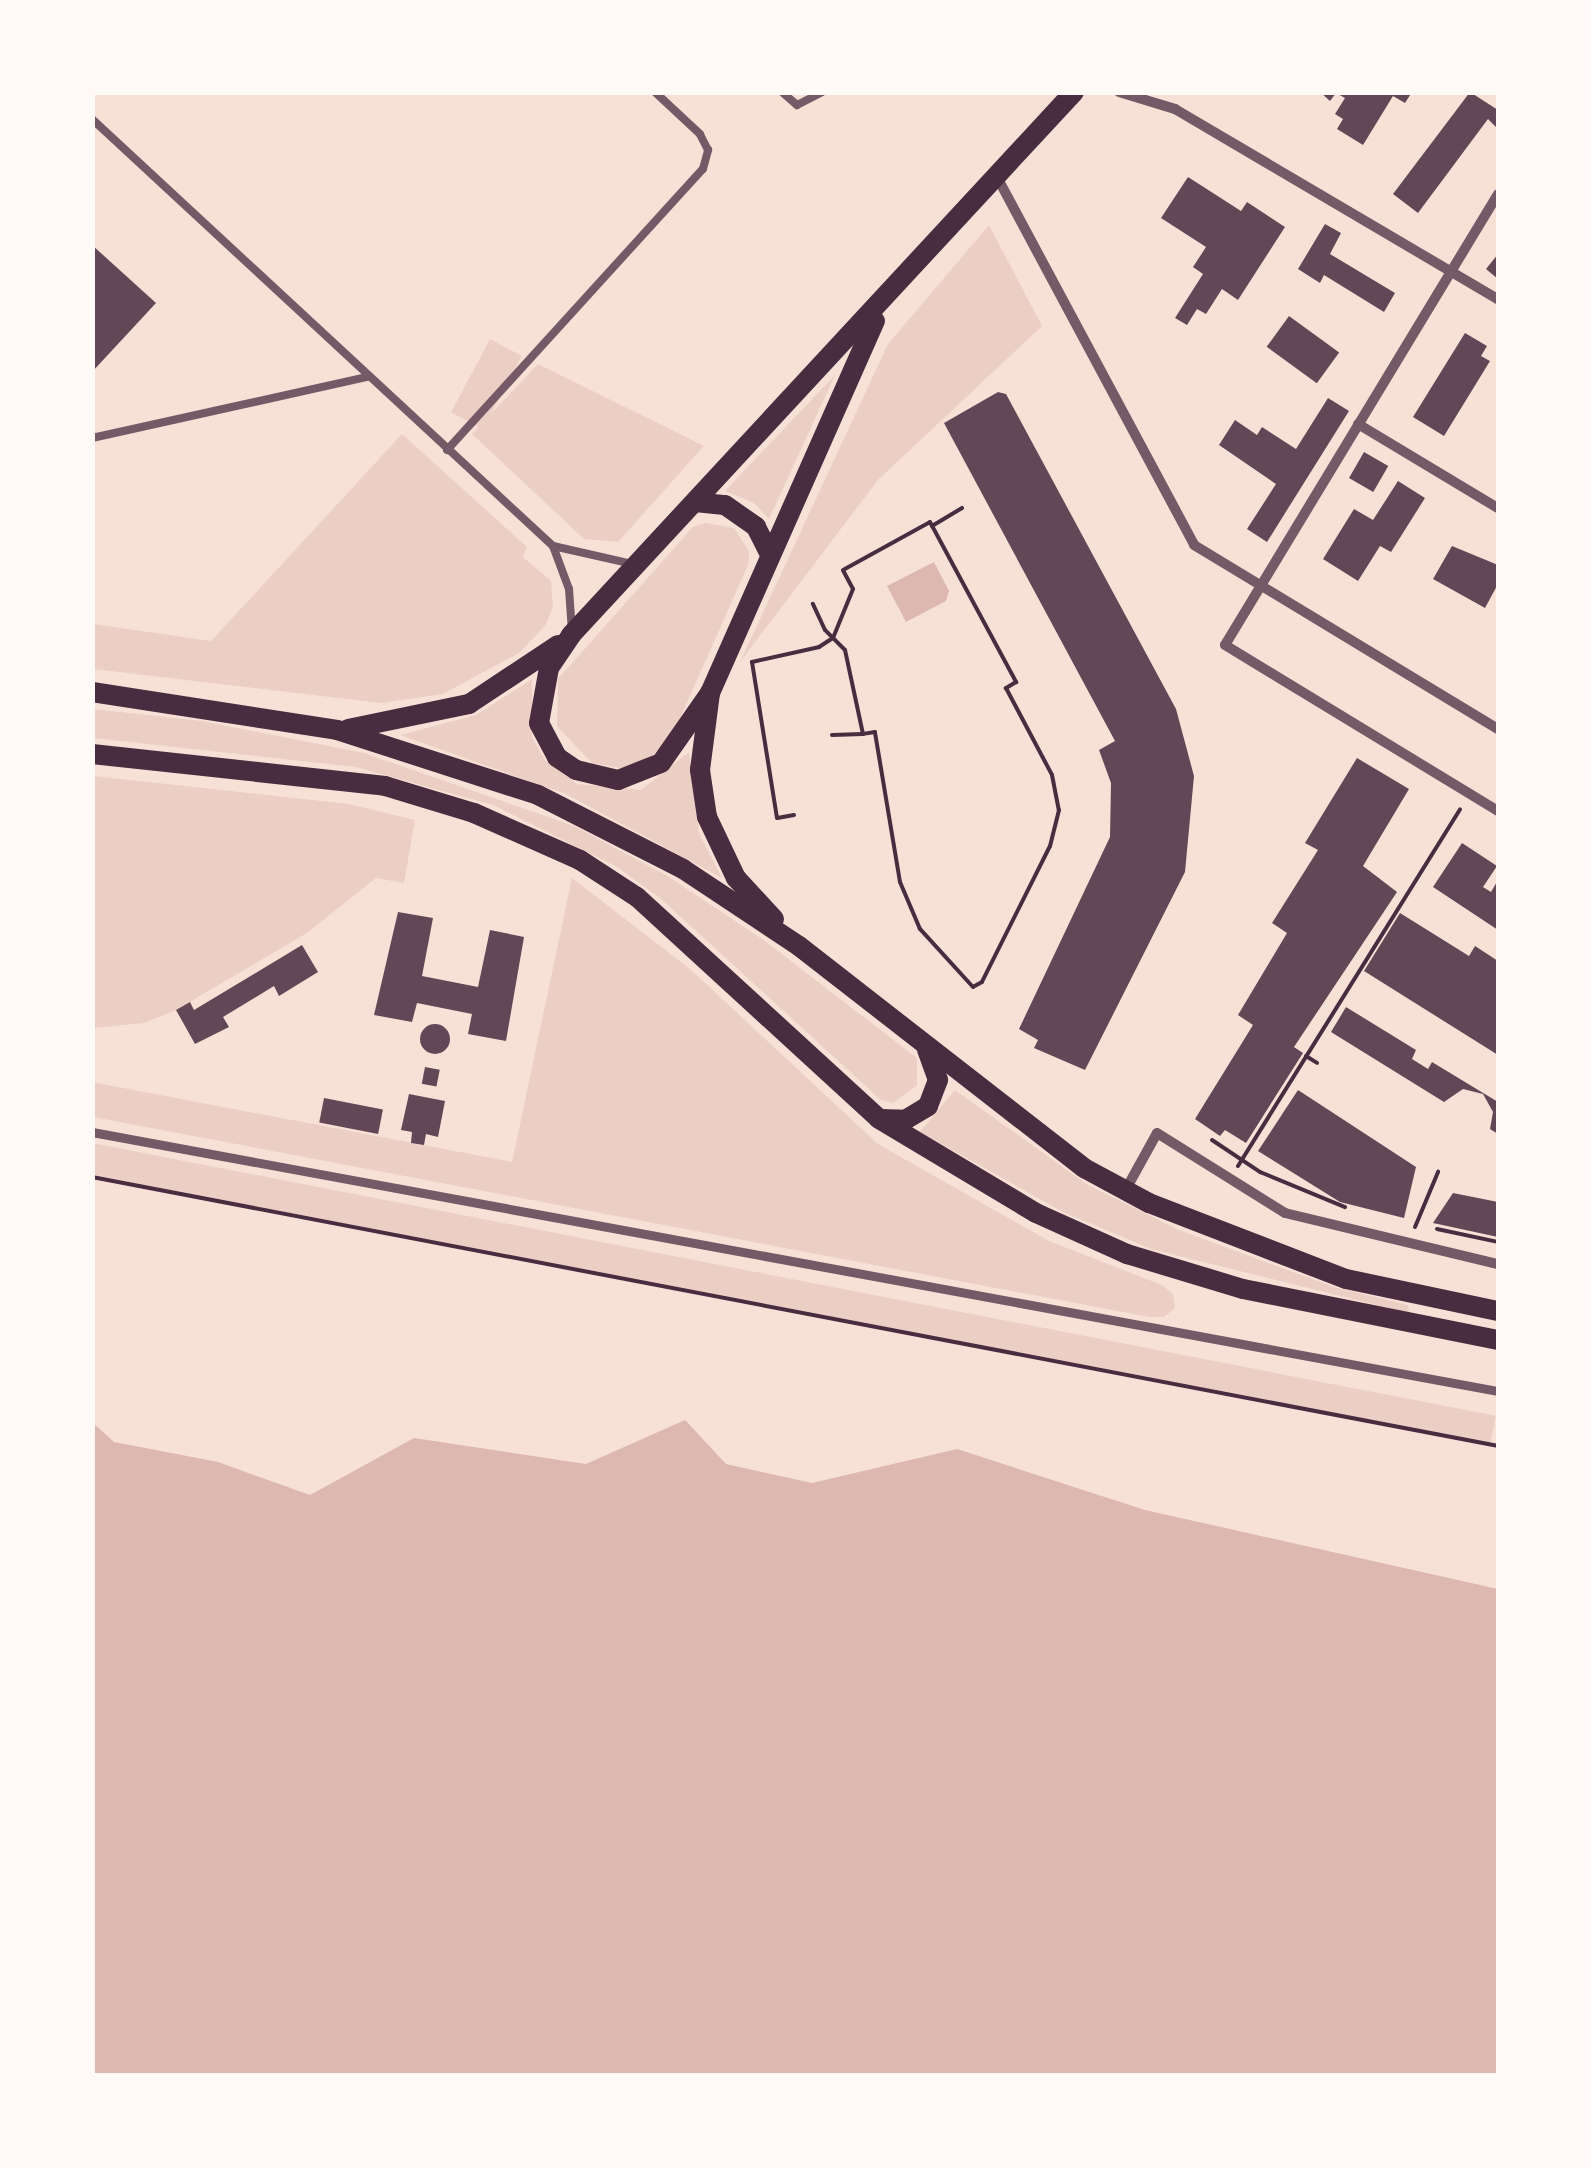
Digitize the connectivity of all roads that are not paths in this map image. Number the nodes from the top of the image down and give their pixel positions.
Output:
1 (655, 92) edge
2 (782, 92) edge
3 (822, 92) edge
4 (1074, 92) edge
5 (1119, 92) edge
6 (1164, 92) edge
7 (1175, 109) junction
8 (92, 118) edge
9 (997, 176) junction
10 (1498, 194) edge
11 (1452, 270) junction
12 (890, 292) junction
13 (1498, 300) edge
14 (367, 377) junction
15 (1358, 424) junction
16 (92, 438) edge
17 (447, 450) junction
18 (696, 502) junction
19 (1498, 508) edge
20 (552, 546) junction
21 (770, 554) junction
22 (636, 564) junction
23 (1261, 586) junction
24 (571, 635) junction
25 (92, 692) edge
26 (710, 693) junction
27 (1498, 729) edge
28 (337, 730) junction
29 (92, 754) edge
30 (1498, 810) edge
31 (799, 946) junction
32 (922, 1040) junction
33 (879, 1118) junction
34 (92, 1132) edge
35 (1126, 1190) junction
36 (1498, 1264) edge
37 (1498, 1311) edge
38 (1498, 1340) edge
39 (1498, 1391) edge

1 - 17 lane
2 - 3 lane
4 - 9 main road
5 - 7 street
6 - 7 street
7 - 11 street
8 - 14 lane
9 - 12 main road
9 - 23 street
10 - 11 street
11 - 13 street
11 - 15 street
12 - 18 main road
12 - 21 main road
14 - 16 lane
14 - 17 lane
15 - 19 street
15 - 23 street
17 - 20 lane
18 - 21 main road
18 - 22 main road
20 - 22 lane
20 - 24 lane
21 - 26 main road
22 - 24 main road
23 - 27 street
23 - 30 street
24 - 26 main road
24 - 28 main road
25 - 28 main road
26 - 31 main road
28 - 31 main road
29 - 33 main road
31 - 32 main road
32 - 33 main road
32 - 35 main road
33 - 38 main road
34 - 39 street
35 - 36 street
35 - 37 main road

